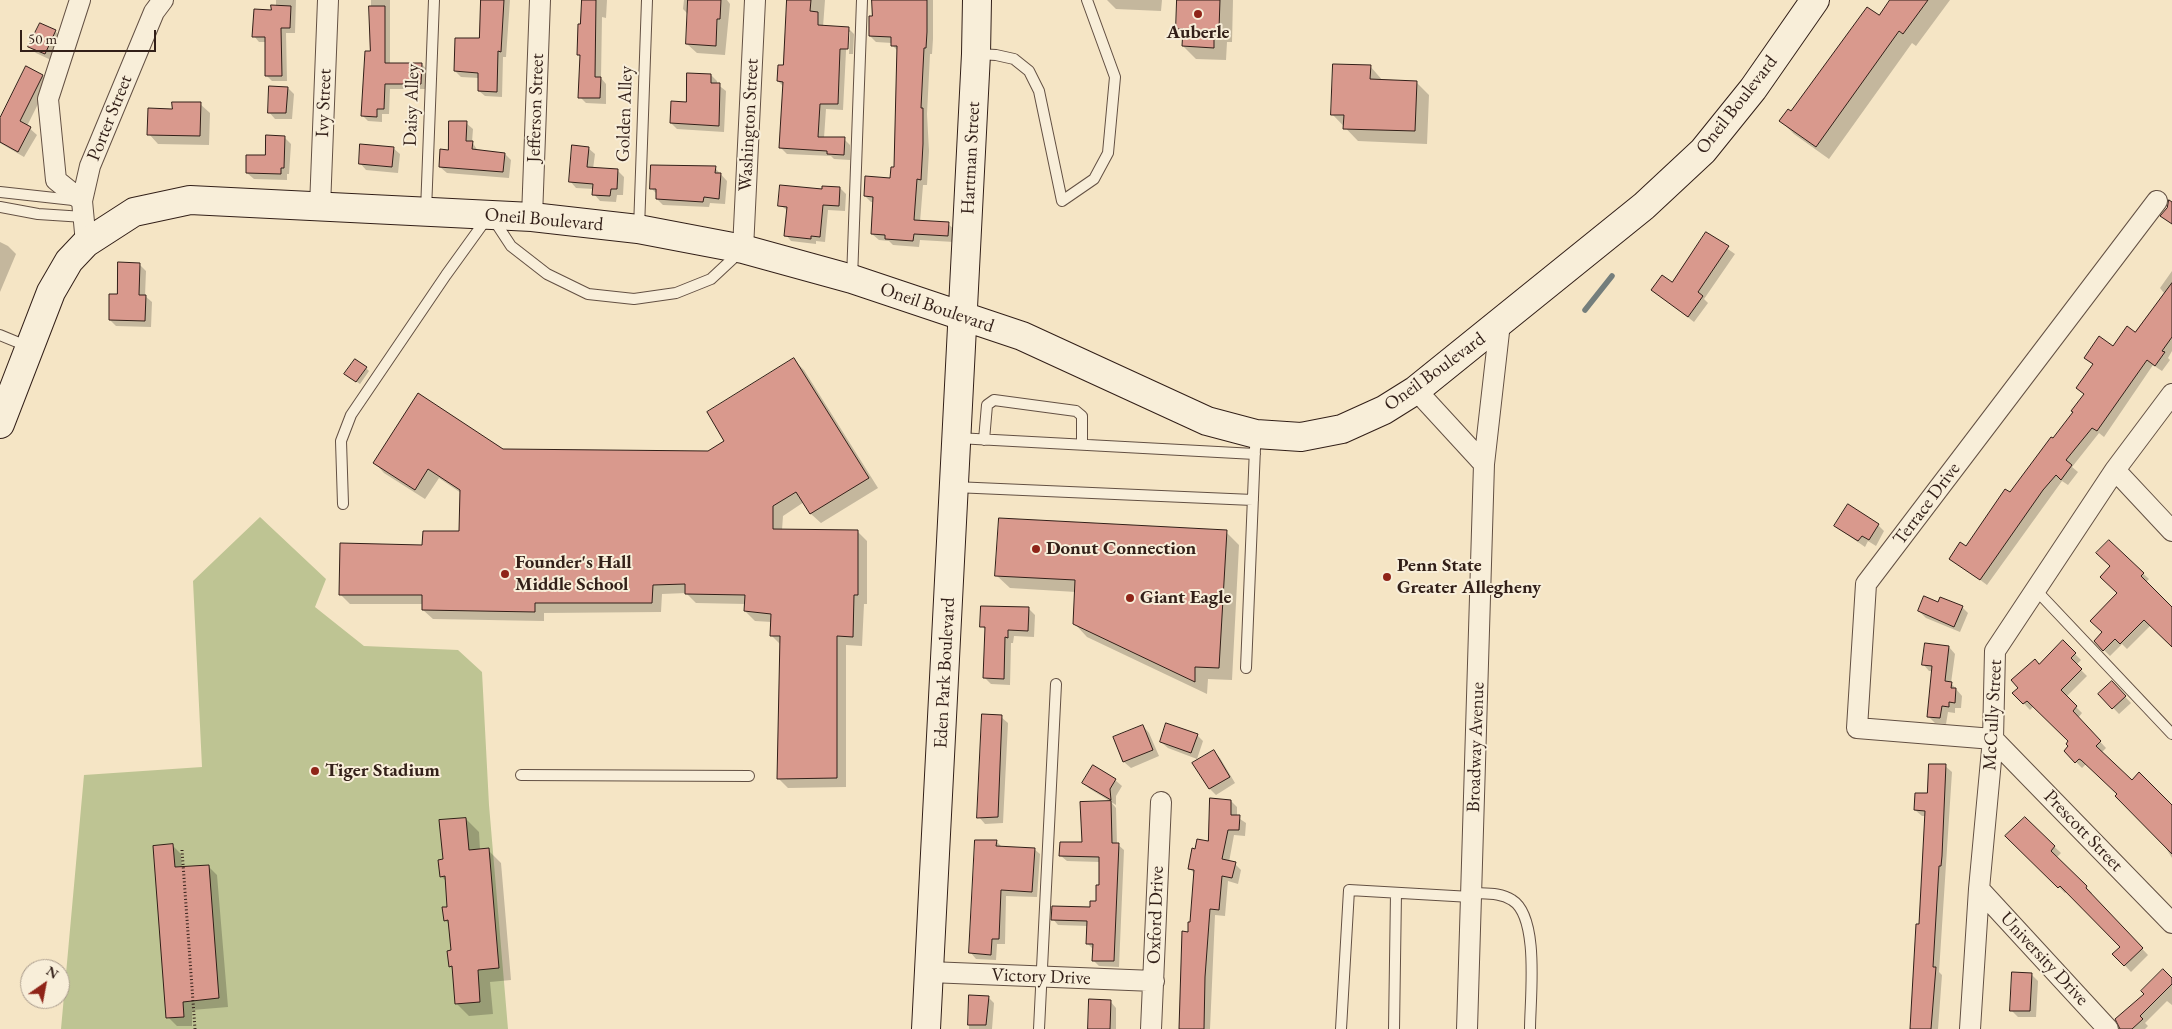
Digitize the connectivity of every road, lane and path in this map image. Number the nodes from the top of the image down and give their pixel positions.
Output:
1 (80, 0) edge
2 (162, 0) edge
3 (328, 0) edge
4 (434, 0) edge
5 (540, 0) edge
6 (647, 0) edge
7 (755, 0) edge
8 (862, 0) edge
9 (977, 0) edge
10 (1087, 0) edge
11 (1815, 0) edge
12 (976, 54) junction
13 (0, 192) edge
14 (2157, 201) dead end
15 (0, 207) edge
16 (320, 207) junction
17 (426, 212) junction
18 (490, 214) junction
19 (532, 217) junction
20 (84, 220) junction
21 (638, 229) junction
22 (743, 249) junction
23 (852, 279) junction
24 (963, 316) junction
25 (1500, 323) junction
26 (0, 335) edge
27 (30, 348) junction
28 (1416, 390) junction
29 (2172, 394) edge
30 (0, 424) edge
31 (957, 438) junction
32 (984, 440) junction
33 (1082, 444) junction
34 (1255, 444) junction
35 (1484, 464) junction
36 (2115, 470) junction
37 (954, 486) junction
38 (1253, 500) junction
39 (343, 504) dead end
40 (2172, 530) edge
41 (2035, 588) junction
42 (1246, 668) dead end
43 (1056, 684) dead end
44 (2172, 734) edge
45 (1993, 739) junction
46 (521, 775) dead end
47 (749, 776) dead end
48 (1160, 802) dead end
49 (182, 850) dead end
50 (1979, 889) junction
51 (1396, 893) junction
52 (1471, 895) junction
53 (2172, 923) edge
54 (929, 972) junction
55 (1042, 977) junction
56 (1154, 981) junction
57 (195, 1029) edge
58 (926, 1029) edge
59 (1039, 1029) edge
60 (1151, 1029) edge
61 (1341, 1029) edge
62 (1394, 1029) edge
63 (1467, 1029) edge
64 (1530, 1029) edge
65 (1970, 1029) edge
66 (2108, 1029) edge

1 - 20 street
2 - 20 street, Porter Street
3 - 16 street, Ivy Street
4 - 17 lane, Daisy Alley
5 - 19 street, Jefferson Street
6 - 21 lane, Golden Alley
7 - 22 street, Washington Street
8 - 23 lane
9 - 12 street, Hartman Street
10 - 12 lane
11 - 25 street, Oneil Boulevard
12 - 24 street, Hartman Street
13 - 20 lane
14 - 45 street, Terrace Drive
15 - 20 lane
16 - 17 street, Oneil Boulevard
16 - 20 street, Oneil Boulevard
17 - 18 street, Oneil Boulevard
18 - 19 street, Oneil Boulevard
18 - 22 lane
18 - 39 lane
19 - 21 street, Oneil Boulevard
20 - 27 street, Oneil Boulevard
21 - 22 street, Oneil Boulevard
22 - 23 street, Oneil Boulevard
23 - 24 street, Oneil Boulevard
24 - 31 street, Eden Park Boulevard
24 - 34 street, Oneil Boulevard
25 - 28 street, Oneil Boulevard
25 - 35 street, Broadway Avenue
26 - 27 lane
27 - 30 street, Oneil Boulevard
28 - 34 street, Oneil Boulevard
28 - 35 street
29 - 36 street, McCully Street
31 - 32 lane
31 - 37 street, Eden Park Boulevard
32 - 33 lane
32 - 33 lane
33 - 34 lane
34 - 38 lane
35 - 52 street, Broadway Avenue
36 - 40 street
36 - 41 street, McCully Street
37 - 38 lane
37 - 54 street, Eden Park Boulevard
38 - 42 lane
41 - 44 lane
41 - 45 street, McCully Street
43 - 55 lane
45 - 50 street, McCully Street
45 - 53 street, Prescott Street
46 - 47 lane
48 - 56 street, Oxford Drive
49 - 57 path
50 - 65 street, McCully Street
50 - 66 street, University Drive
51 - 52 lane
51 - 61 lane
51 - 62 lane
52 - 63 street, Broadway Avenue
52 - 64 lane
54 - 55 street, Victory Drive
54 - 58 street, Eden Park Boulevard
55 - 56 street, Victory Drive
55 - 59 lane
56 - 60 street, Oxford Drive

